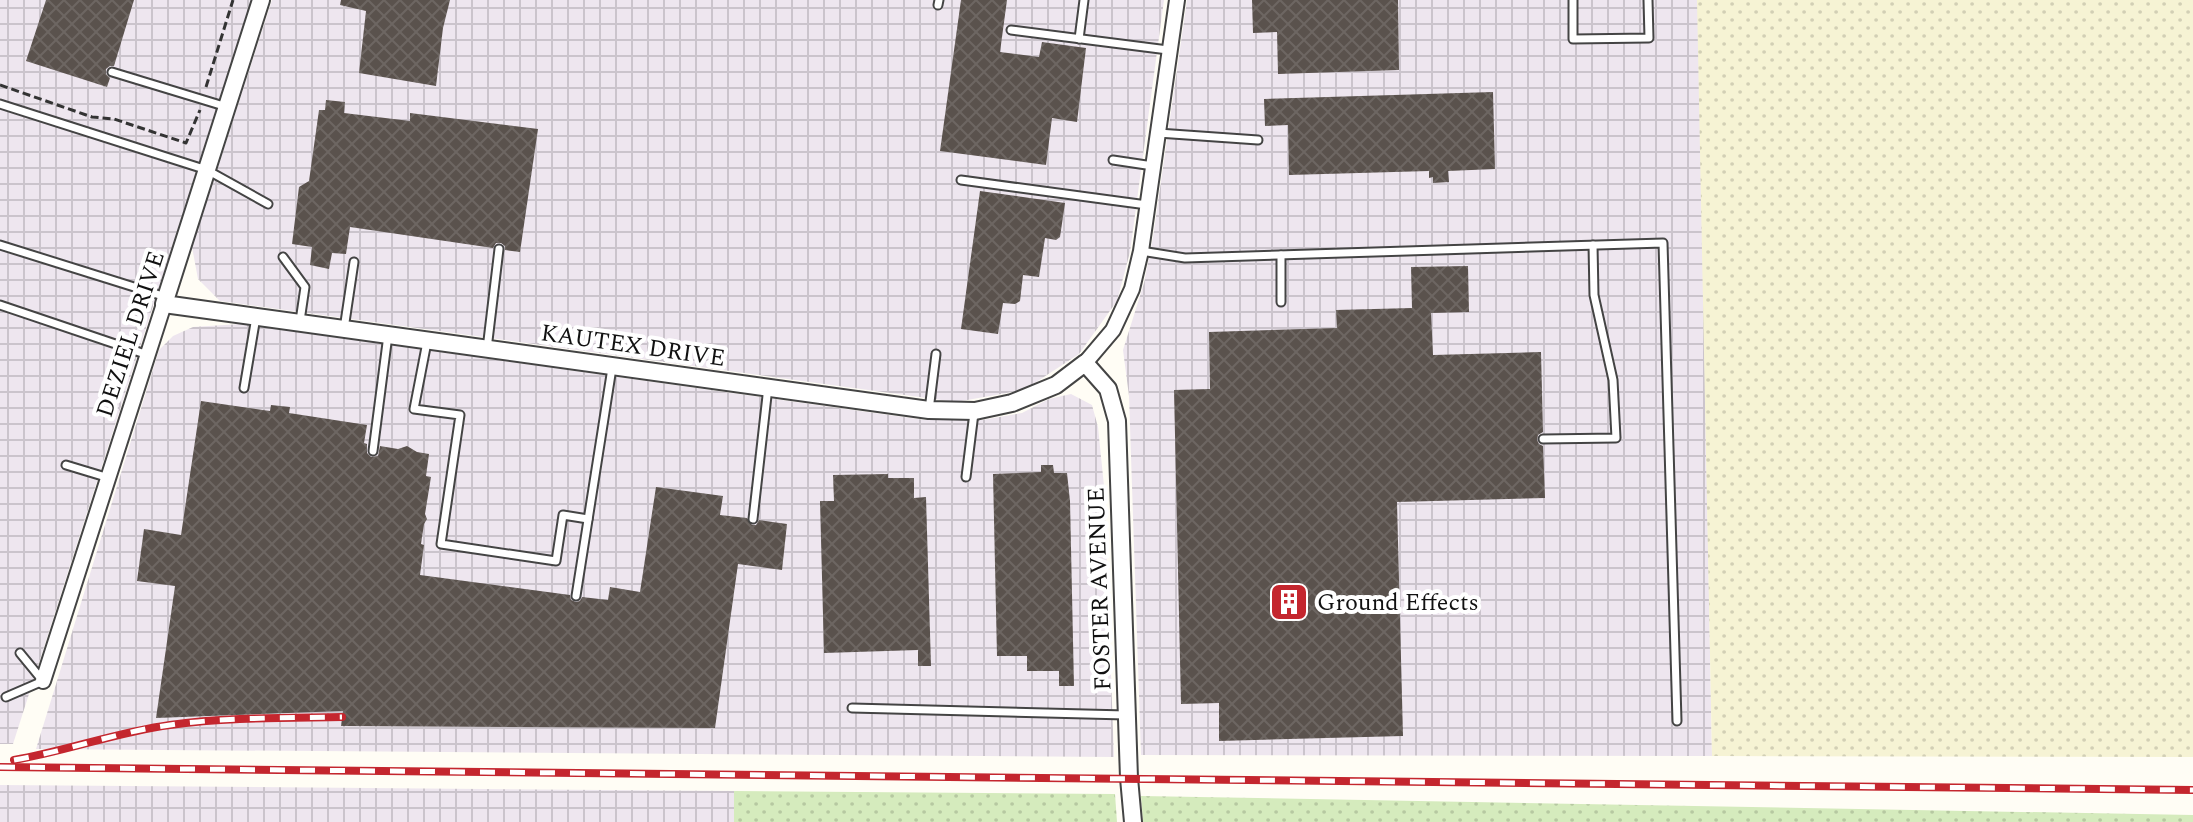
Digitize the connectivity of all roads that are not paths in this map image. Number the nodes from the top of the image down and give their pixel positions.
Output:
1 (261, 0) edge
2 (1084, 0) edge
3 (1177, 0) edge
4 (1573, 0) edge
5 (1648, 0) edge
6 (1011, 30) dead end
7 (1079, 39) junction
8 (1168, 50) junction
9 (112, 72) dead end
10 (0, 104) edge
11 (227, 107) junction
12 (1158, 133) junction
13 (1258, 140) dead end
14 (1113, 160) dead end
15 (1153, 166) junction
16 (207, 170) junction
17 (961, 180) dead end
18 (268, 204) dead end
19 (1147, 205) junction
20 (0, 245) edge
21 (1593, 245) junction
22 (499, 249) dead end
23 (1141, 251) junction
24 (1281, 255) junction
25 (283, 257) dead end
26 (354, 262) dead end
27 (166, 301) junction
28 (1281, 302) dead end
29 (0, 305) edge
30 (256, 317) junction
31 (300, 323) junction
32 (344, 329) junction
33 (388, 335) junction
34 (427, 340) junction
35 (487, 349) junction
36 (936, 354) dead end
37 (148, 355) junction
38 (1085, 363) junction
39 (612, 366) junction
40 (768, 387) junction
41 (244, 388) dead end
42 (929, 410) junction
43 (974, 411) junction
44 (1543, 439) dead end
45 (373, 451) dead end
46 (66, 465) dead end
47 (966, 477) dead end
48 (109, 478) junction
49 (588, 519) junction
50 (753, 519) dead end
51 (576, 596) dead end
52 (20, 653) dead end
53 (43, 681) junction
54 (6, 697) dead end
55 (852, 708) dead end
56 (1127, 715) junction
57 (1677, 721) dead end
58 (1133, 822) edge

1 - 11 street, DEZIEL DRIVE
2 - 7 lane
3 - 8 street
4 - 5 lane
6 - 7 lane
7 - 8 lane
8 - 12 street
9 - 11 lane
10 - 16 lane
11 - 16 street, DEZIEL DRIVE
12 - 13 lane
12 - 15 street
14 - 15 lane
15 - 19 street
16 - 18 lane
16 - 27 street, DEZIEL DRIVE
17 - 19 lane
19 - 23 street
20 - 27 lane
21 - 24 lane
21 - 44 lane
21 - 57 lane
22 - 35 lane
23 - 24 lane
23 - 38 street
24 - 28 lane
25 - 31 lane
26 - 32 lane
27 - 30 street, KAUTEX DRIVE
27 - 37 street, DEZIEL DRIVE
29 - 37 lane
30 - 31 street, KAUTEX DRIVE
30 - 41 lane
31 - 32 street, KAUTEX DRIVE
32 - 33 street, KAUTEX DRIVE
33 - 34 street, KAUTEX DRIVE
33 - 45 lane
34 - 35 street, KAUTEX DRIVE
34 - 49 lane
35 - 39 street, KAUTEX DRIVE
36 - 42 lane
37 - 48 street, DEZIEL DRIVE
38 - 43 street, KAUTEX DRIVE
38 - 56 street, FOSTER AVENUE
39 - 40 street, KAUTEX DRIVE
39 - 49 lane
40 - 42 street, KAUTEX DRIVE
40 - 50 lane
42 - 43 street, KAUTEX DRIVE
43 - 47 lane
46 - 48 lane
48 - 53 street, DEZIEL DRIVE
49 - 51 lane
52 - 53 lane
53 - 54 lane
55 - 56 lane
56 - 58 street, FOSTER AVENUE

